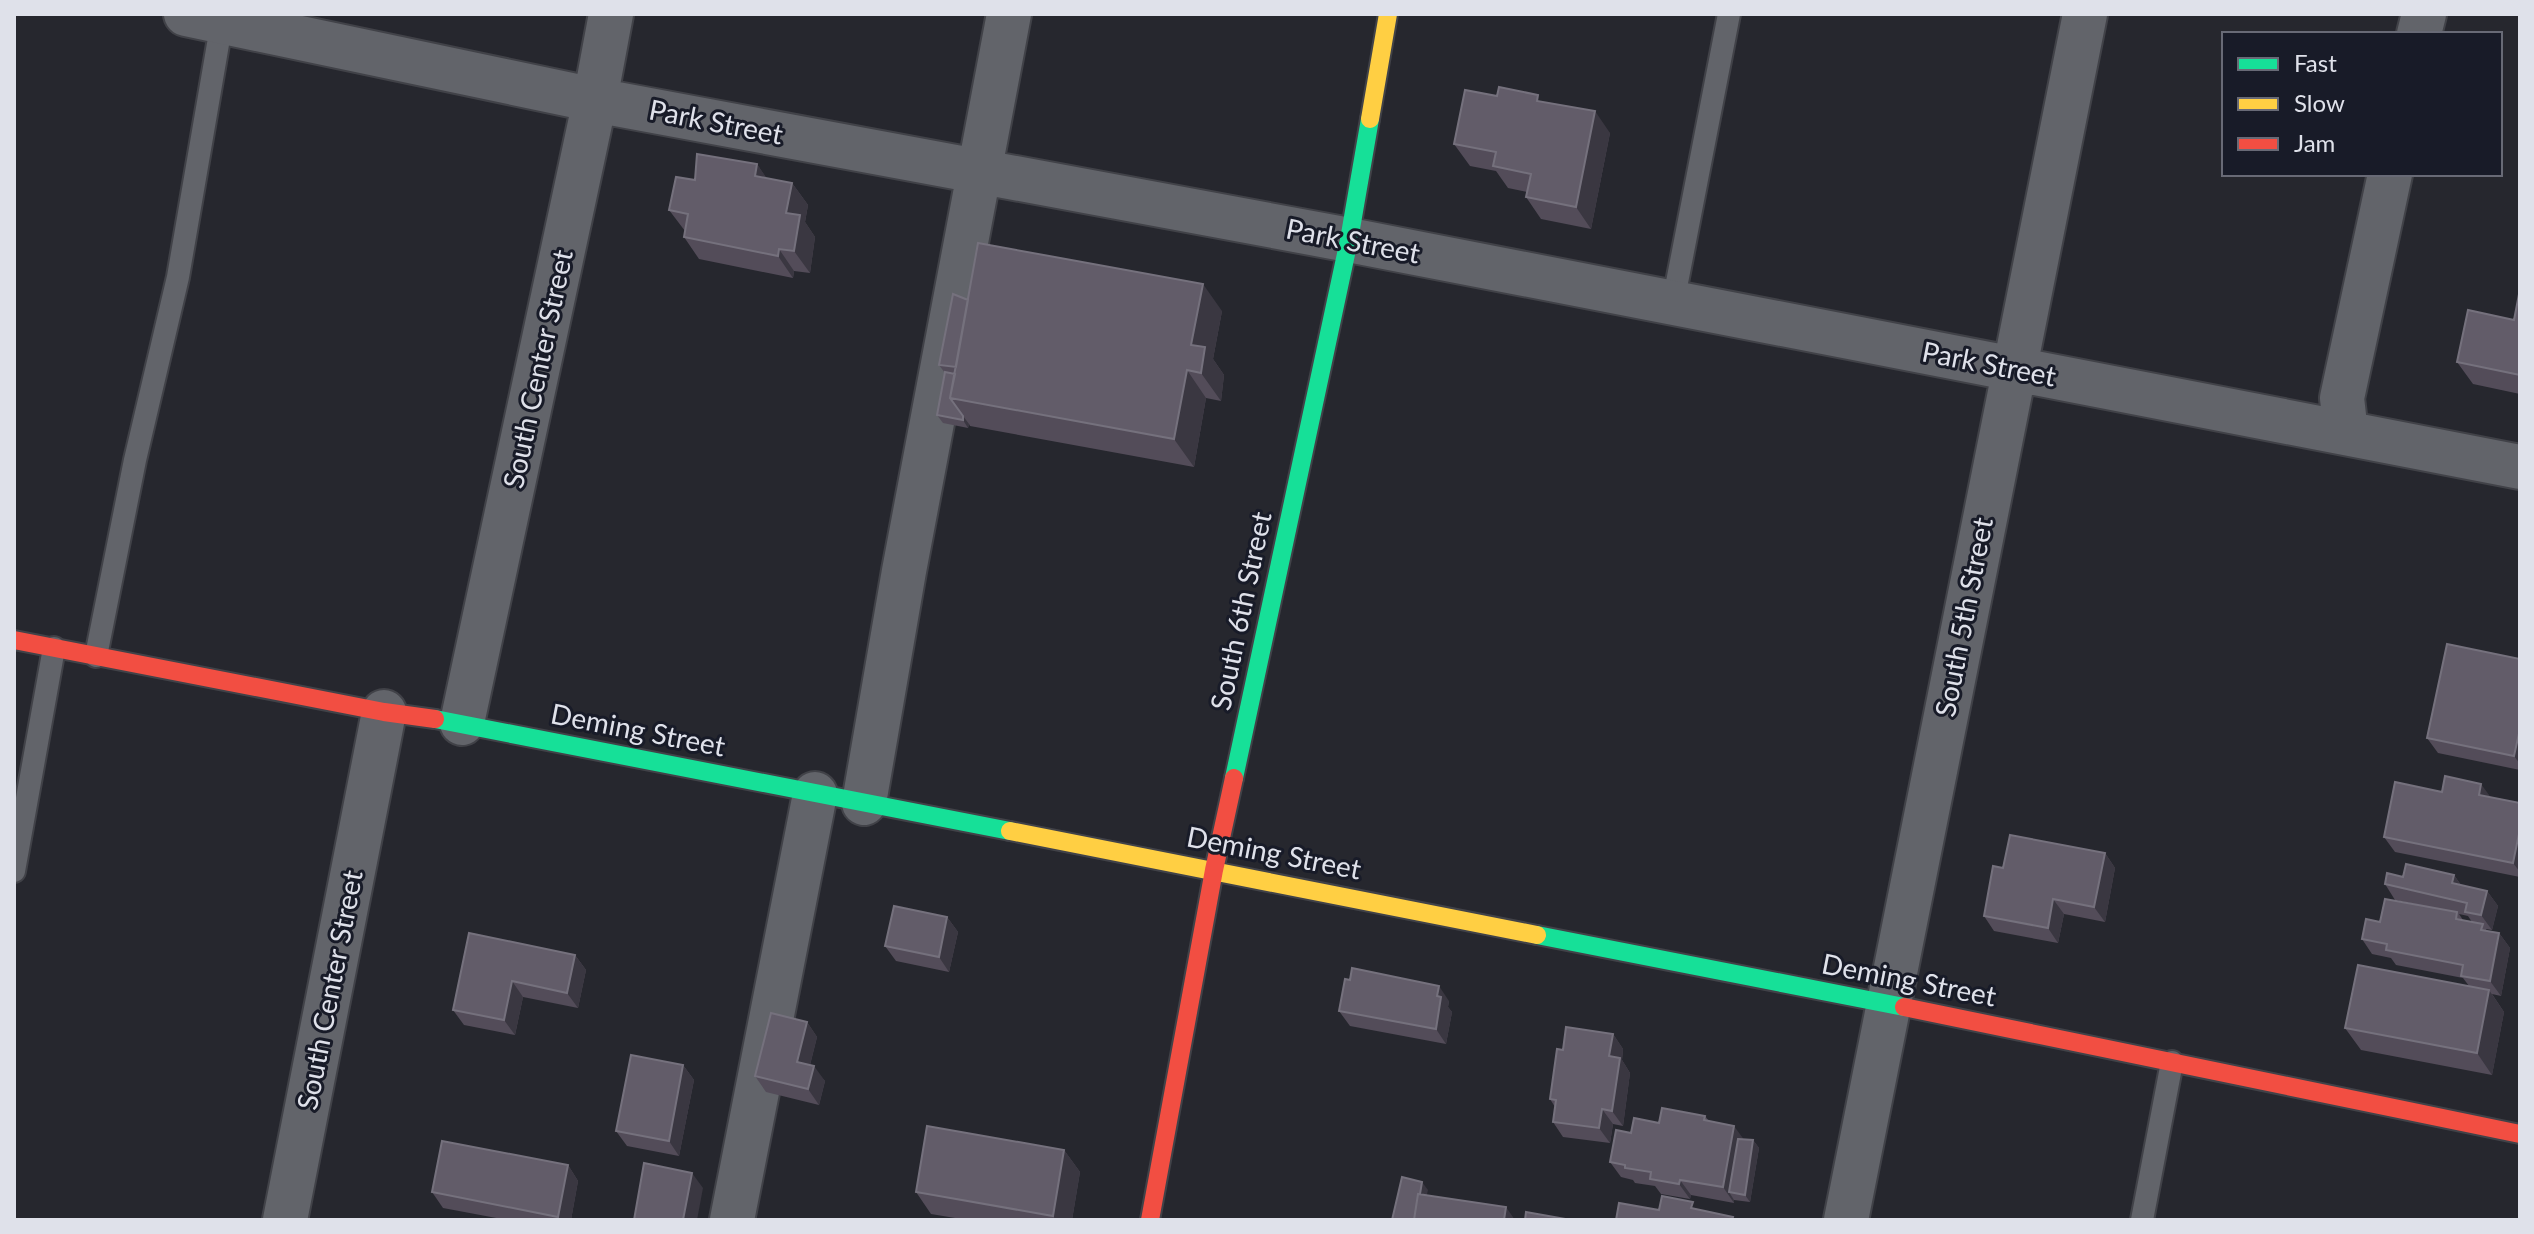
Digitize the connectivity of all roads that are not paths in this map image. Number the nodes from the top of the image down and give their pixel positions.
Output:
1 (611, 14) edge
2 (1009, 14) edge
3 (1388, 14) edge
4 (1729, 14) edge
5 (2085, 14) edge
6 (211, 17) edge
7 (595, 100) junction
8 (978, 171) junction
9 (2390, 176) edge
10 (1349, 240) junction
11 (1673, 303) junction
12 (2013, 369) junction
13 (2346, 433) junction
14 (2520, 467) edge
15 (14, 640) edge
16 (54, 648) junction
17 (96, 656) junction
18 (384, 712) junction
19 (462, 723) junction
20 (815, 794) junction
21 (864, 803) junction
22 (1214, 870) junction
23 (14, 871) edge
24 (1888, 1004) junction
25 (2172, 1062) junction
26 (2520, 1134) edge
27 (285, 1220) edge
28 (732, 1220) edge
29 (1150, 1220) edge
30 (1846, 1220) edge
31 (2142, 1220) edge

1 - 7 street, South Center Street
2 - 8 street
3 - 10 street, South 6th Street
4 - 11 lane
5 - 12 street, South 5th Street
6 - 7 street, Park Street
6 - 17 lane
7 - 8 street, Park Street
7 - 19 street, South Center Street
8 - 10 street, Park Street
8 - 21 street
9 - 13 street
10 - 11 street, Park Street
10 - 22 street, South 6th Street
11 - 12 street, Park Street
12 - 13 street, Park Street
12 - 24 street, South 5th Street
13 - 14 street, Park Street
15 - 16 street, Deming Street
16 - 17 street, Deming Street
16 - 23 lane
17 - 18 street, Deming Street
18 - 19 street, Deming Street
18 - 27 street, South Center Street
19 - 20 street, Deming Street
20 - 21 street, Deming Street
20 - 28 street
21 - 22 street, Deming Street
22 - 24 street, Deming Street
22 - 29 street, South 6th Street
24 - 25 street, Deming Street
24 - 30 street, South 5th Street
25 - 26 street, Deming Street
25 - 31 lane

